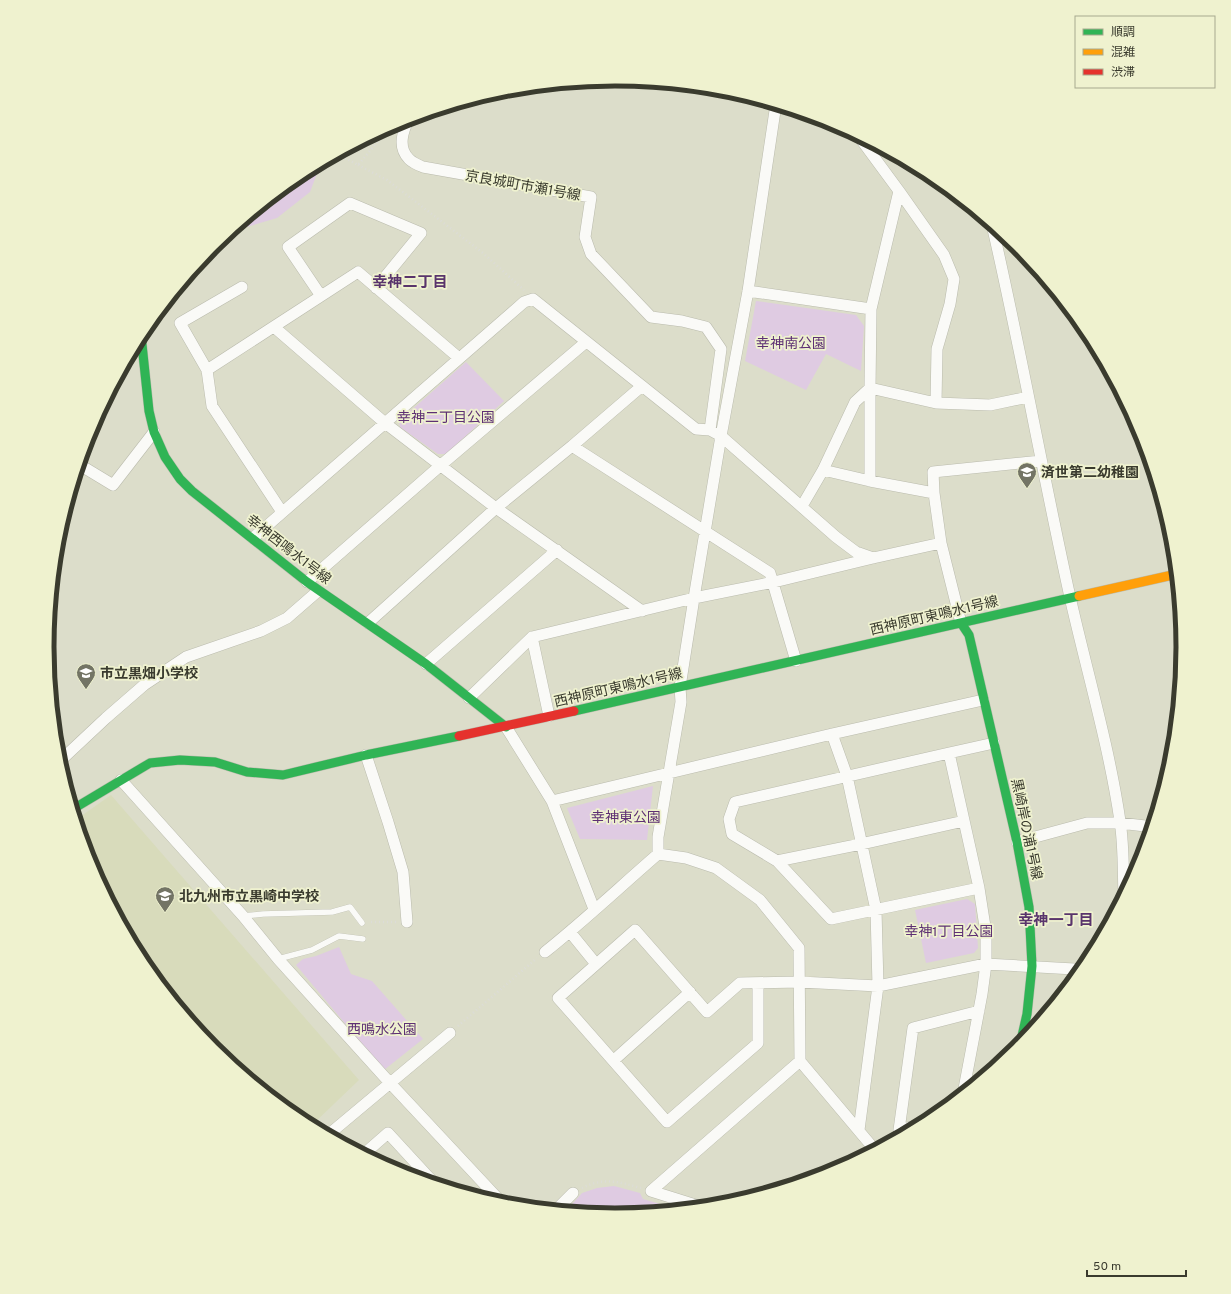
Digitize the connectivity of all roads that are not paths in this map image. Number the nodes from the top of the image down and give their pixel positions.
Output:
1 (775, 109) edge
2 (405, 126) edge
3 (863, 143) edge
4 (899, 191) junction
5 (994, 232) edge
6 (242, 287) dead end
7 (376, 288) junction
8 (748, 292) junction
9 (321, 296) junction
10 (871, 309) junction
11 (274, 327) junction
12 (586, 342) junction
13 (142, 346) edge
14 (459, 358) junction
15 (207, 370) junction
16 (642, 386) junction
17 (870, 388) junction
18 (1028, 397) junction
19 (936, 403) junction
20 (385, 423) junction
21 (710, 430) junction
22 (154, 432) junction
23 (721, 436) junction
24 (572, 446) junction
25 (1041, 461) junction
26 (441, 465) junction
27 (84, 467) edge
28 (823, 470) junction
29 (870, 481) junction
30 (934, 494) junction
31 (802, 506) junction
32 (496, 508) junction
33 (282, 512) junction
34 (705, 532) junction
35 (252, 538) junction
36 (941, 543) junction
37 (557, 550) junction
38 (873, 558) junction
39 (1172, 575) edge
40 (307, 582) junction
41 (774, 582) junction
42 (318, 591) junction
43 (694, 598) junction
44 (1070, 598) junction
45 (642, 611) junction
46 (368, 623) junction
47 (961, 623) junction
48 (532, 637) junction
49 (796, 661) junction
50 (426, 664) junction
51 (680, 687) junction
52 (469, 698) junction
53 (983, 700) junction
54 (549, 716) junction
55 (506, 727) junction
56 (832, 734) junction
57 (994, 743) junction
58 (949, 753) junction
59 (366, 755) junction
60 (65, 756) edge
61 (670, 773) junction
62 (847, 776) junction
63 (121, 780) junction
64 (552, 801) junction
65 (77, 806) edge
66 (964, 821) junction
67 (1120, 823) junction
68 (1147, 828) edge
69 (1017, 842) junction
70 (861, 844) junction
71 (658, 854) junction
72 (777, 862) junction
73 (1123, 885) edge
74 (980, 888) junction
75 (594, 909) junction
76 (876, 910) junction
77 (243, 916) junction
78 (362, 922) road end
79 (408, 922) road end
80 (570, 932) junction
81 (363, 939) dead end
82 (545, 952) road end
83 (278, 959) junction
84 (596, 964) junction
85 (986, 964) junction
86 (1032, 966) junction
87 (1074, 971) edge
88 (800, 982) junction
89 (758, 983) junction
90 (878, 986) junction
91 (690, 992) junction
92 (979, 1011) junction
93 (450, 1033) road end
94 (1023, 1034) edge
95 (614, 1060) junction
96 (800, 1061) junction
97 (390, 1083) junction
98 (965, 1086) edge
99 (902, 1129) edge
100 (859, 1130) junction
101 (332, 1131) edge
102 (872, 1146) edge
103 (367, 1151) edge
104 (428, 1176) edge
105 (573, 1193) road end
106 (495, 1195) edge
107 (691, 1204) edge
108 (560, 1206) edge

1 - 8 street
2 - 21 street, 京良城町市瀬1号線
3 - 4 street
4 - 10 street
4 - 19 street
5 - 18 street
6 - 15 street
7 - 9 street
7 - 9 street
7 - 14 street
8 - 10 street
8 - 23 street
9 - 11 street
10 - 17 street
11 - 15 street
11 - 20 street
12 - 14 street
12 - 16 street
12 - 26 street
13 - 22 street, 幸神西鳴水1号線
14 - 20 street
15 - 33 street
16 - 21 street
16 - 24 street
17 - 19 street
17 - 28 street
17 - 29 street
18 - 19 street
18 - 25 street
20 - 26 street
20 - 33 street
21 - 23 street
22 - 27 street
22 - 35 street, 幸神西鳴水1号線
23 - 31 street
23 - 34 street
24 - 32 street
24 - 34 street
25 - 30 street
25 - 44 street
26 - 32 street
26 - 40 street
28 - 29 street
28 - 31 street
29 - 30 street
30 - 36 street
31 - 38 street
32 - 37 street
32 - 46 street
33 - 35 street
34 - 41 street
34 - 43 street
35 - 40 street, 幸神西鳴水1号線
36 - 38 street
36 - 47 street
37 - 45 street
37 - 50 street
38 - 41 street
39 - 44 street, 西神原町東鳴水1号線
40 - 42 street, 幸神西鳴水1号線
41 - 43 street
41 - 49 street
42 - 46 street, 幸神西鳴水1号線
42 - 60 street
43 - 45 street
43 - 51 street
44 - 47 street, 西神原町東鳴水1号線
44 - 67 street
45 - 48 street
46 - 50 street, 幸神西鳴水1号線
47 - 49 street, 西神原町東鳴水1号線
47 - 53 street, 黒崎岸の浦1号線
48 - 52 street
48 - 54 street
49 - 51 street, 西神原町東鳴水1号線
50 - 52 street, 幸神西鳴水1号線
51 - 54 street, 西神原町東鳴水1号線
51 - 61 street
52 - 55 street, 幸神西鳴水1号線
53 - 56 street
53 - 57 street, 黒崎岸の浦1号線
54 - 55 street, 西神原町東鳴水1号線
55 - 59 street, 西神原町東鳴水1号線
55 - 64 street
56 - 61 street
56 - 62 street
57 - 58 street
57 - 69 street, 黒崎岸の浦1号線
58 - 62 street
58 - 66 street
59 - 63 street, 西神原町東鳴水1号線
59 - 79 street
61 - 64 street
61 - 71 street
62 - 70 street
62 - 72 street
63 - 65 street, 西神原町東鳴水1号線
63 - 77 street
64 - 75 street
66 - 70 street
66 - 74 street
67 - 68 street
67 - 69 street
67 - 73 street
69 - 86 street, 黒崎岸の浦1号線
70 - 72 street
70 - 76 street
71 - 75 street
71 - 88 street
72 - 76 street
74 - 76 street
74 - 85 street
75 - 80 street
76 - 90 street
77 - 78 lane
77 - 83 street
80 - 82 street
80 - 84 street
81 - 83 lane
83 - 97 street
84 - 91 street
84 - 95 street
85 - 86 street
85 - 90 street
85 - 92 street
86 - 87 street
86 - 94 street, 黒崎岸の浦1号線
88 - 89 street
88 - 90 street
88 - 96 street
89 - 91 street
89 - 95 street
90 - 100 street
91 - 95 street
92 - 98 street
92 - 99 street
93 - 97 street
96 - 100 street
96 - 107 street
97 - 101 street
97 - 106 street
100 - 102 street
103 - 104 street
105 - 108 street

